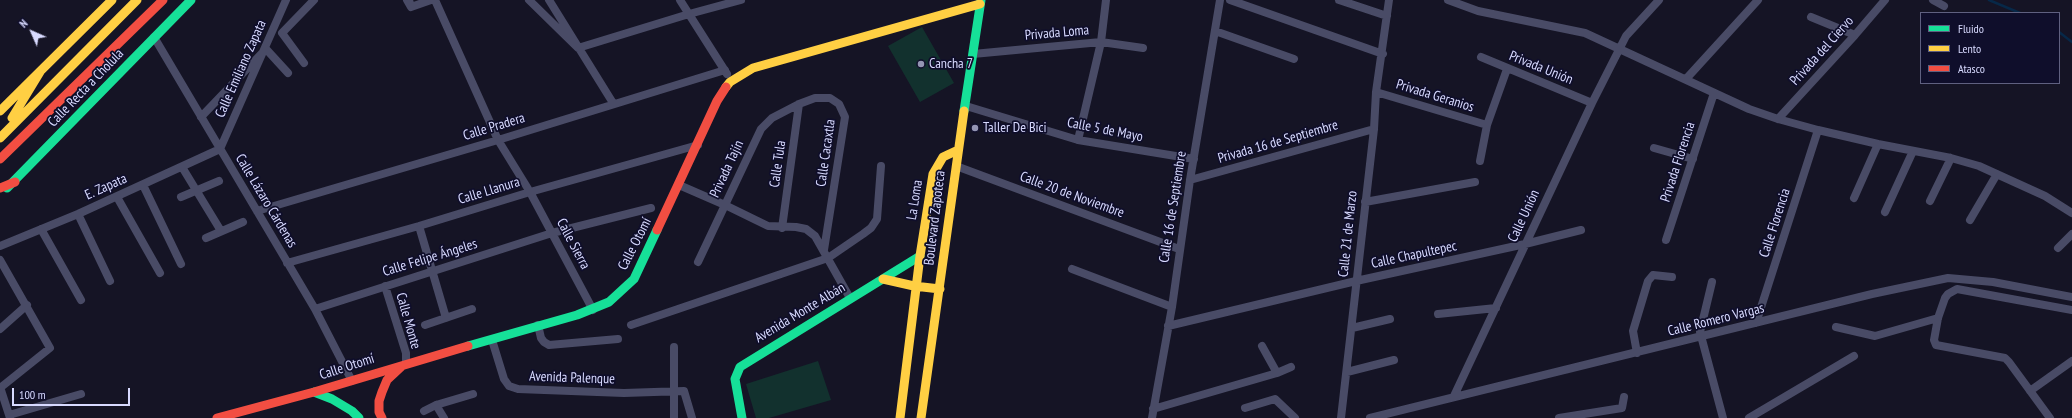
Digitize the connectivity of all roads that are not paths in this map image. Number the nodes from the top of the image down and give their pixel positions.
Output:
1 (112, 0) edge
2 (137, 0) edge
3 (163, 0) edge
4 (192, 0) edge
5 (286, 0) edge
6 (314, 0) edge
7 (431, 0) edge
8 (435, 0) edge
9 (529, 0) edge
10 (549, 0) edge
11 (680, 0) edge
12 (741, 0) edge
13 (1106, 0) edge
14 (1220, 0) edge
15 (1230, 0) edge
16 (1339, 0) edge
17 (1389, 0) edge
18 (1448, 0) edge
19 (1658, 0) edge
20 (1758, 0) edge
21 (1885, 0) edge
22 (1933, 0) edge
23 (409, 2) edge
24 (981, 2) edge
25 (1463, 2) edge
26 (1944, 6) dead end
27 (690, 14) junction
28 (1387, 16) junction
29 (1811, 17) dead end
30 (1215, 31) junction
31 (1855, 35) junction
32 (154, 37) junction
33 (1101, 42) junction
34 (578, 48) junction
35 (1143, 48) dead end
36 (1620, 48) junction
37 (264, 51) junction
38 (973, 54) junction
39 (1383, 54) junction
40 (1481, 57) dead end
41 (1294, 59) dead end
42 (304, 63) dead end
43 (1507, 69) junction
44 (725, 70) junction
45 (40, 72) junction
46 (288, 73) dead end
47 (1686, 79) junction
48 (730, 82) junction
49 (1376, 92) junction
50 (1714, 93) junction
51 (613, 103) junction
52 (1592, 103) junction
53 (799, 104) junction
54 (966, 106) junction
55 (0, 111) edge
56 (201, 117) junction
57 (1778, 119) junction
58 (1487, 125) junction
59 (1374, 129) junction
60 (1818, 130) junction
61 (0, 138) edge
62 (498, 140) junction
63 (1078, 140) junction
64 (1878, 144) junction
65 (698, 145) junction
66 (1654, 148) dead end
67 (220, 149) junction
68 (958, 150) junction
69 (1913, 151) junction
70 (1951, 158) junction
71 (0, 159) edge
72 (1194, 159) junction
73 (1693, 159) junction
74 (1480, 161) dead end
75 (881, 166) dead end
76 (956, 166) junction
77 (182, 167) junction
78 (1996, 174) junction
79 (1190, 180) junction
80 (219, 181) dead end
81 (15, 182) junction
82 (1475, 182) dead end
83 (144, 185) junction
84 (679, 185) junction
85 (0, 188) edge
86 (196, 191) junction
87 (530, 192) junction
88 (0, 194) edge
89 (117, 197) junction
90 (181, 197) dead end
91 (1854, 198) dead end
92 (1930, 201) dead end
93 (1365, 202) junction
94 (725, 205) junction
95 (651, 208) dead end
96 (257, 211) junction
97 (1885, 212) dead end
98 (2072, 213) edge
99 (78, 214) junction
100 (1970, 220) dead end
101 (243, 222) dead end
102 (419, 226) junction
103 (782, 228) junction
104 (41, 229) junction
105 (1581, 230) dead end
106 (221, 231) junction
107 (552, 233) junction
108 (2072, 234) edge
109 (206, 238) dead end
110 (1666, 240) dead end
111 (1525, 244) junction
112 (0, 246) edge
113 (2058, 248) dead end
114 (1179, 249) junction
115 (826, 254) junction
116 (920, 256) junction
117 (0, 260) edge
118 (287, 262) junction
119 (698, 262) dead end
120 (181, 264) dead end
121 (1072, 269) dead end
122 (432, 272) junction
123 (160, 273) dead end
124 (1672, 277) dead end
125 (883, 278) junction
126 (110, 281) dead end
127 (1356, 281) junction
128 (1712, 282) dead end
129 (385, 286) junction
130 (917, 286) junction
131 (940, 289) junction
132 (2072, 297) edge
133 (850, 298) junction
134 (81, 300) dead end
135 (27, 305) junction
136 (1172, 307) junction
137 (1496, 308) junction
138 (315, 309) junction
139 (472, 309) dead end
140 (593, 310) junction
141 (2072, 310) edge
142 (1438, 314) dead end
143 (446, 318) junction
144 (1938, 318) junction
145 (1390, 319) dead end
146 (1756, 323) junction
147 (425, 325) dead end
148 (538, 325) junction
149 (631, 325) dead end
150 (1168, 326) junction
151 (1836, 327) dead end
152 (1352, 328) junction
153 (0, 329) edge
154 (1701, 337) junction
155 (618, 339) dead end
156 (492, 340) junction
157 (1262, 346) dead end
158 (674, 348) dead end
159 (1638, 353) junction
160 (1854, 356) dead end
161 (1394, 360) dead end
162 (2072, 361) edge
163 (406, 362) junction
164 (1290, 368) dead end
165 (1347, 372) junction
166 (1277, 373) junction
167 (352, 380) junction
168 (0, 388) edge
169 (2030, 391) junction
170 (314, 392) junction
171 (674, 392) junction
172 (81, 394) dead end
173 (473, 394) dead end
174 (1454, 396) junction
175 (1624, 397) dead end
176 (913, 403) junction
177 (436, 405) junction
178 (1245, 408) dead end
179 (1153, 409) junction
180 (424, 411) dead end
181 (9, 417) edge
182 (217, 418) edge
183 (359, 418) edge
184 (382, 418) edge
185 (444, 418) edge
186 (674, 418) edge
187 (692, 418) edge
188 (742, 418) edge
189 (900, 418) edge
190 (921, 418) edge
191 (1152, 418) edge
192 (1295, 418) edge
193 (1341, 418) edge
194 (1370, 418) edge
195 (1559, 418) edge
196 (1724, 418) edge
197 (1749, 418) edge
198 (2050, 418) edge

1 - 45 street
2 - 61 street, Calle Recta a Cholula
3 - 71 street, Calle Recta a Cholula
4 - 32 street, Calle Recta a Cholula
5 - 37 street, Calle Emiliano Zapata
6 - 42 street
7 - 23 street
8 - 62 street, Calle Sierra
9 - 34 street
10 - 34 street
11 - 27 street
12 - 27 street
13 - 33 street
14 - 30 street, Calle 16 de Septiembre
15 - 39 street
16 - 28 street
17 - 28 street, Calle 21 de Marzo
18 - 25 street
19 - 36 street, Calle Unión
20 - 47 street
21 - 31 street, Privada del Ciervo
22 - 26 street
24 - 38 street
24 - 48 street, Calle Otomí
25 - 36 street
27 - 34 street
27 - 44 street
28 - 39 street, Calle 21 de Marzo
29 - 31 street
30 - 41 street
30 - 72 street, Calle 16 de Septiembre
31 - 57 street, Privada del Ciervo
32 - 56 street, Calle Lázaro Cárdenas
32 - 81 street, Calle Recta a Cholula
33 - 35 street, Privada Loma
33 - 38 street, Privada Loma
33 - 63 street
34 - 51 street
36 - 47 street
36 - 52 street, Calle Unión
37 - 46 street
37 - 56 street
37 - 67 street, Calle Emiliano Zapata
38 - 54 street
39 - 49 street, Calle 21 de Marzo
40 - 43 street, Privada Unión
43 - 52 street, Privada Unión
43 - 58 street
44 - 48 street
44 - 51 street, Calle Pradera
45 - 55 street
45 - 61 street
47 - 50 street
48 - 65 street, Calle Otomí
49 - 58 street, Privada Geranios
49 - 59 street, Calle 21 de Marzo
50 - 57 street
50 - 73 street, Privada Florencia
51 - 62 street, Calle Pradera
52 - 111 street, Calle Unión
53 - 94 street, Privada Tajín
53 - 103 street, Calle Tula
53 - 115 street, Calle Cacaxtla
54 - 63 street, Calle 5 de Mayo
54 - 68 street
56 - 67 street, Calle Lázaro Cárdenas
57 - 60 street
58 - 74 street
59 - 79 street, Privada 16 de Septiembre
59 - 93 street, Calle 21 de Marzo
60 - 64 street
60 - 146 street, Calle Florencia
62 - 87 street, Calle Sierra
62 - 96 street, Calle Pradera
63 - 72 street, Calle 5 de Mayo
64 - 69 street
64 - 91 street
65 - 84 street, Calle Otomí
65 - 87 street, Calle Llanura
66 - 73 street
67 - 77 street, E. Zapata
67 - 96 street, Calle Lázaro Cárdenas
68 - 76 street, Boulevard Zapoteca
68 - 116 street, La Loma
69 - 70 street
69 - 97 street
70 - 78 street
70 - 92 street
72 - 79 street, Calle 16 de Septiembre
73 - 110 street, Privada Florencia
75 - 115 street
76 - 114 street, Calle 20 de Noviembre
76 - 131 street, Boulevard Zapoteca
77 - 83 street, E. Zapata
77 - 86 street
78 - 98 street
78 - 100 street
79 - 114 street, Calle 16 de Septiembre
80 - 86 street
81 - 85 street
81 - 88 street, Calle Recta a Cholula
82 - 93 street
83 - 89 street, E. Zapata
83 - 120 street
84 - 94 street
84 - 140 street, Calle Otomí
86 - 90 street
86 - 106 street
87 - 102 street, Calle Llanura
87 - 107 street, Calle Sierra
89 - 99 street, E. Zapata
89 - 123 street
93 - 127 street, Calle 21 de Marzo
94 - 103 street
94 - 119 street, Privada Tajín
95 - 107 street, Calle Felipe Ángeles
96 - 118 street, Calle Lázaro Cárdenas
99 - 104 street, E. Zapata
99 - 126 street
101 - 106 street
102 - 118 street, Calle Llanura
102 - 122 street
103 - 115 street
104 - 112 street, E. Zapata
104 - 134 street
105 - 111 street, Calle Chapultepec
106 - 109 street
107 - 122 street, Calle Felipe Ángeles
107 - 140 street, Calle Sierra
108 - 113 street
111 - 127 street, Calle Chapultepec
111 - 137 street, Calle Unión
114 - 136 street, Calle 16 de Septiembre
115 - 133 street
115 - 149 street
116 - 125 street, Avenida Monte Albán
116 - 130 street, La Loma
117 - 135 street
118 - 138 street, Calle Lázaro Cárdenas
121 - 136 street
122 - 129 street, Calle Felipe Ángeles
122 - 143 street
124 - 159 street
125 - 130 street
125 - 133 street, Avenida Monte Albán
127 - 150 street, Calle Chapultepec
127 - 152 street, Calle 21 de Marzo
128 - 154 street
129 - 138 street, Calle Felipe Ángeles
129 - 163 street, Calle Monte
130 - 131 street
130 - 176 street, La Loma
131 - 176 street, Boulevard Zapoteca
132 - 146 street, Calle Romero Vargas
133 - 188 street, Avenida Monte Albán
135 - 153 street
135 - 168 street
136 - 150 street, Calle 16 de Septiembre
137 - 142 street
137 - 174 street, Calle Unión
138 - 167 street, Calle Lázaro Cárdenas
139 - 143 street
140 - 148 street, Calle Otomí
141 - 144 street
143 - 147 street
144 - 151 street
144 - 169 street
145 - 152 street
146 - 154 street, Calle Romero Vargas
148 - 155 street
148 - 156 street, Calle Otomí
150 - 179 street, Calle 16 de Septiembre
152 - 165 street, Calle 21 de Marzo
154 - 159 street, Calle Romero Vargas
154 - 196 street
156 - 163 street, Calle Otomí
156 - 171 street, Avenida Palenque
157 - 166 street
158 - 171 street
159 - 174 street, Calle Romero Vargas
160 - 197 street
161 - 165 street
162 - 169 street
163 - 167 street, Calle Otomí
163 - 184 street
164 - 166 street
165 - 193 street, Calle 21 de Marzo
166 - 179 street
167 - 170 street, Calle Otomí
168 - 181 street
169 - 198 street
170 - 182 street, Calle Otomí
170 - 183 street
171 - 186 street
171 - 187 street, Avenida Palenque
172 - 181 street
173 - 177 street
174 - 194 street, Calle Romero Vargas
175 - 195 street
176 - 189 street, La Loma
176 - 190 street
177 - 180 street
177 - 185 street
178 - 192 street
179 - 191 street, Calle 16 de Septiembre

